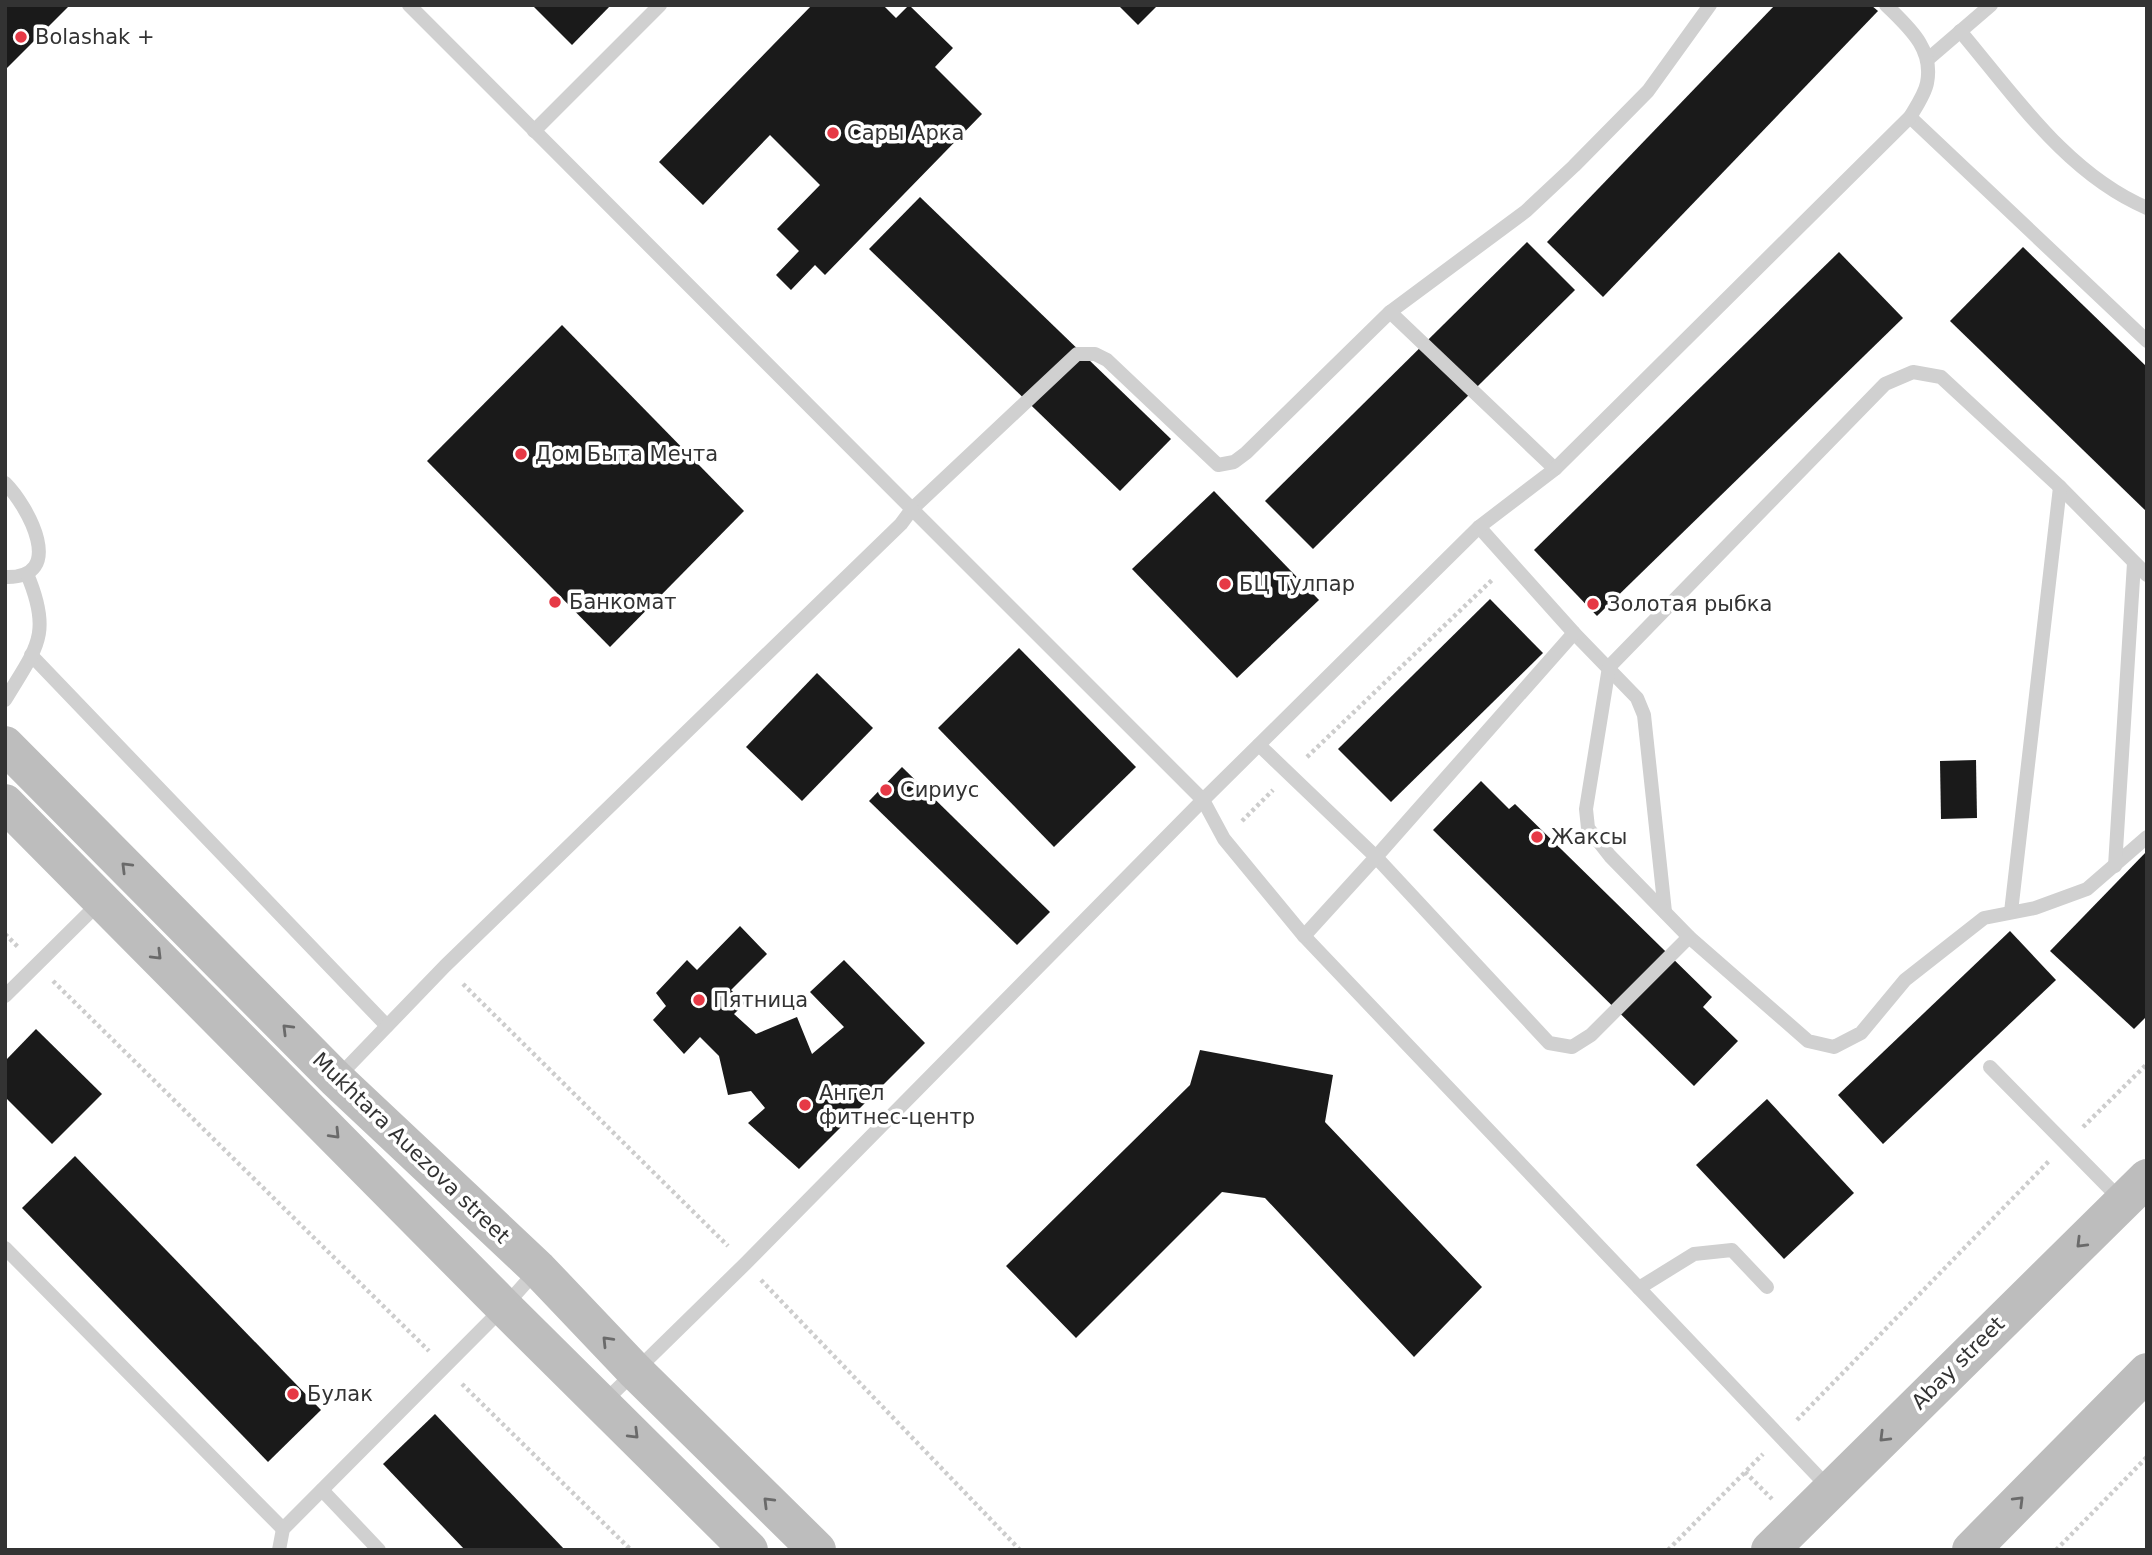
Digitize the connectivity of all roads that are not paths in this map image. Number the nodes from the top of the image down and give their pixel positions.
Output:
1 (410, 5) edge
2 (660, 5) edge
3 (1710, 5) edge
4 (1885, 5) edge
5 (1991, 5) edge
6 (1960, 31) junction
7 (1927, 60) junction
8 (1910, 117) junction
9 (534, 131) junction
10 (2147, 208) edge
11 (1390, 312) junction
12 (2147, 341) edge
13 (1555, 469) junction
14 (5, 483) edge
15 (2060, 488) junction
16 (912, 509) junction
17 (1479, 527) junction
18 (2134, 563) junction
19 (27, 574) junction
20 (2147, 575) edge
21 (5, 577) edge
22 (1574, 633) junction
23 (32, 655) junction
24 (1609, 667) junction
25 (5, 700) edge
26 (1259, 745) junction
27 (5, 746) edge
28 (1203, 800) junction
29 (5, 803) edge
30 (2147, 837) edge
31 (1377, 857) junction
32 (2115, 866) junction
33 (102, 900) junction
34 (1665, 912) junction
35 (2011, 912) junction
36 (1304, 936) junction
37 (1689, 937) junction
38 (5, 996) edge
39 (387, 1026) junction
40 (1990, 1067) dead end
41 (321, 1092) junction
42 (2135, 1190) edge
43 (5, 1248) edge
44 (538, 1269) junction
45 (1767, 1287) dead end
46 (1639, 1288) junction
47 (504, 1307) junction
48 (635, 1371) junction
49 (2147, 1372) edge
50 (603, 1403) junction
51 (1831, 1489) junction
52 (322, 1490) junction
53 (283, 1530) junction
54 (279, 1550) edge
55 (379, 1550) edge
56 (749, 1550) edge
57 (817, 1550) edge
58 (1770, 1550) edge
59 (1971, 1550) edge

1 - 9 lane
2 - 9 lane
3 - 11 lane
4 - 7 lane
5 - 6 lane
6 - 7 lane
6 - 10 lane
7 - 8 lane
8 - 12 lane
8 - 13 lane
9 - 16 lane
11 - 13 lane
11 - 16 lane
13 - 17 lane
14 - 19 lane
15 - 18 lane
15 - 24 lane
15 - 35 lane
16 - 28 lane
16 - 39 lane
17 - 22 lane
17 - 26 lane
18 - 20 lane
18 - 32 lane
19 - 21 lane
19 - 23 lane
22 - 24 lane
22 - 31 lane
23 - 25 lane
23 - 39 lane
24 - 34 lane
24 - 34 lane
26 - 28 lane
26 - 31 lane
41 -> 27 main road, Mukhtara Auezova street
28 - 36 lane
28 - 48 lane
29 - 33 main road, Mukhtara Auezova street
30 - 32 lane
31 - 36 lane
31 - 37 lane
32 - 35 lane
33 - 38 lane
33 -> 41 main road, Mukhtara Auezova street
34 - 37 lane
35 - 37 lane
36 - 46 lane
39 - 41 lane
40 - 42 lane
41 - 44 main road, Mukhtara Auezova street
41 -> 47 main road, Mukhtara Auezova street
42 -> 51 main road, Abay street
43 - 53 lane
44 - 47 lane
48 -> 44 main road, Mukhtara Auezova street
45 - 46 lane
46 - 51 lane
47 - 50 main road, Mukhtara Auezova street
47 - 52 lane
48 - 50 lane
57 -> 48 main road, Mukhtara Auezova street
59 -> 49 main road
50 -> 56 main road, Mukhtara Auezova street
51 - 58 main road, Abay street
52 - 53 lane
52 - 55 lane
53 - 54 lane

